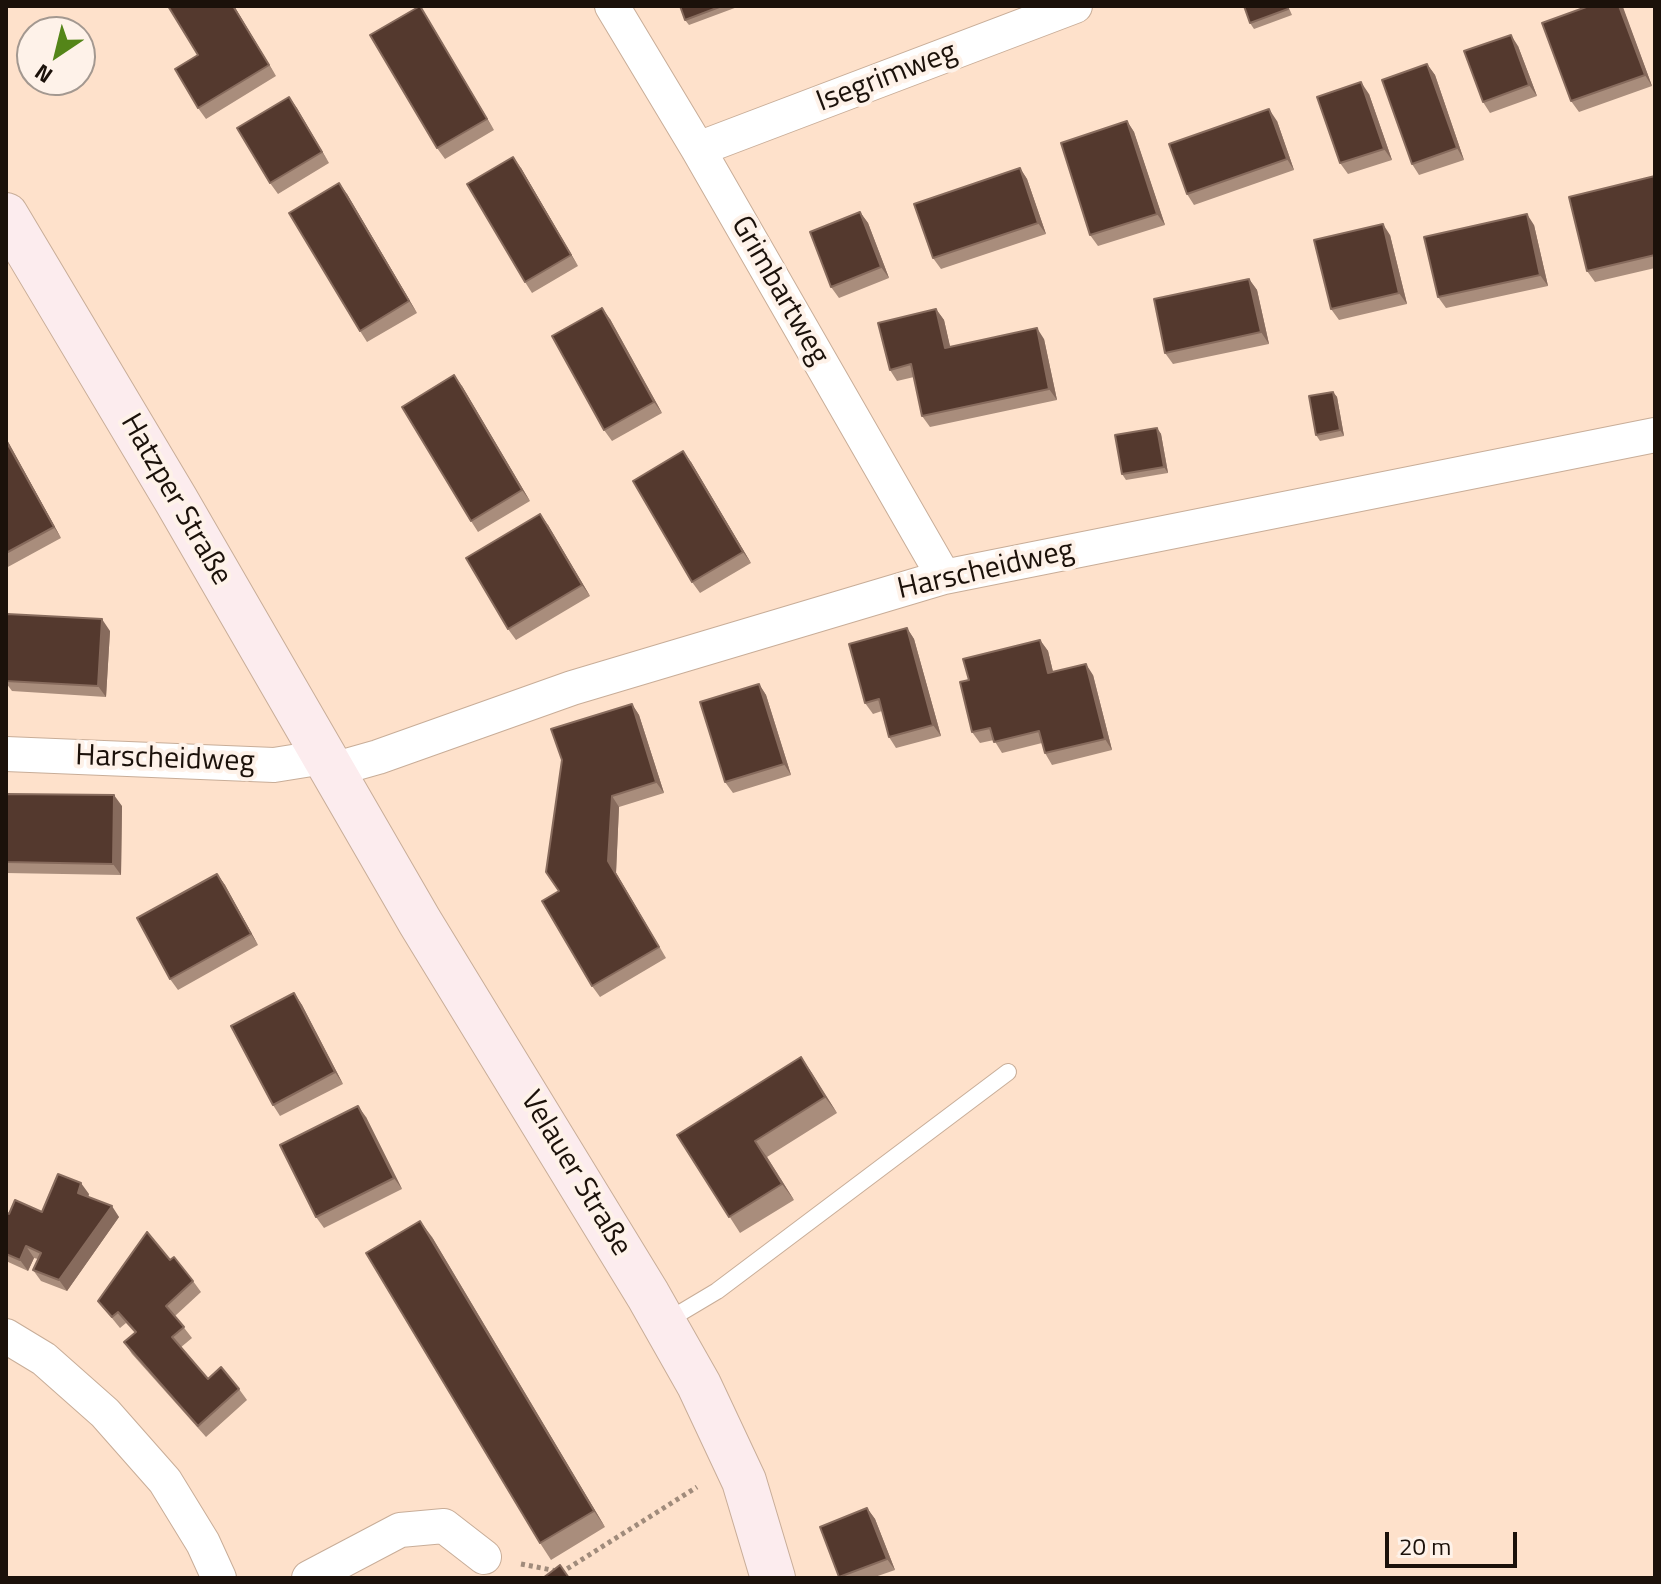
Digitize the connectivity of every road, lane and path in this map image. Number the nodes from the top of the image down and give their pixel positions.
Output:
1 (612, 6) edge
2 (1075, 6) edge
3 (698, 149) junction
4 (6, 215) edge
5 (1655, 435) edge
6 (944, 577) junction
7 (6, 754) edge
8 (333, 771) junction
9 (1008, 1072) dead end
10 (664, 1323) junction
11 (6, 1336) edge
12 (698, 1487) dead end
13 (484, 1557) joint
14 (219, 1578) edge
15 (309, 1578) edge
16 (773, 1578) edge

1 - 3 street, Grimbartweg
2 - 3 street, Isegrimweg
3 - 6 street, Grimbartweg
4 - 8 main road, Hatzper Straße
5 - 6 street, Harscheidweg
6 - 8 street, Harscheidweg
7 - 8 street, Harscheidweg
8 - 10 main road, Velauer Straße
9 - 10 lane
10 - 16 main road, Velauer Straße
11 - 14 street
12 - 13 path
13 - 15 street

